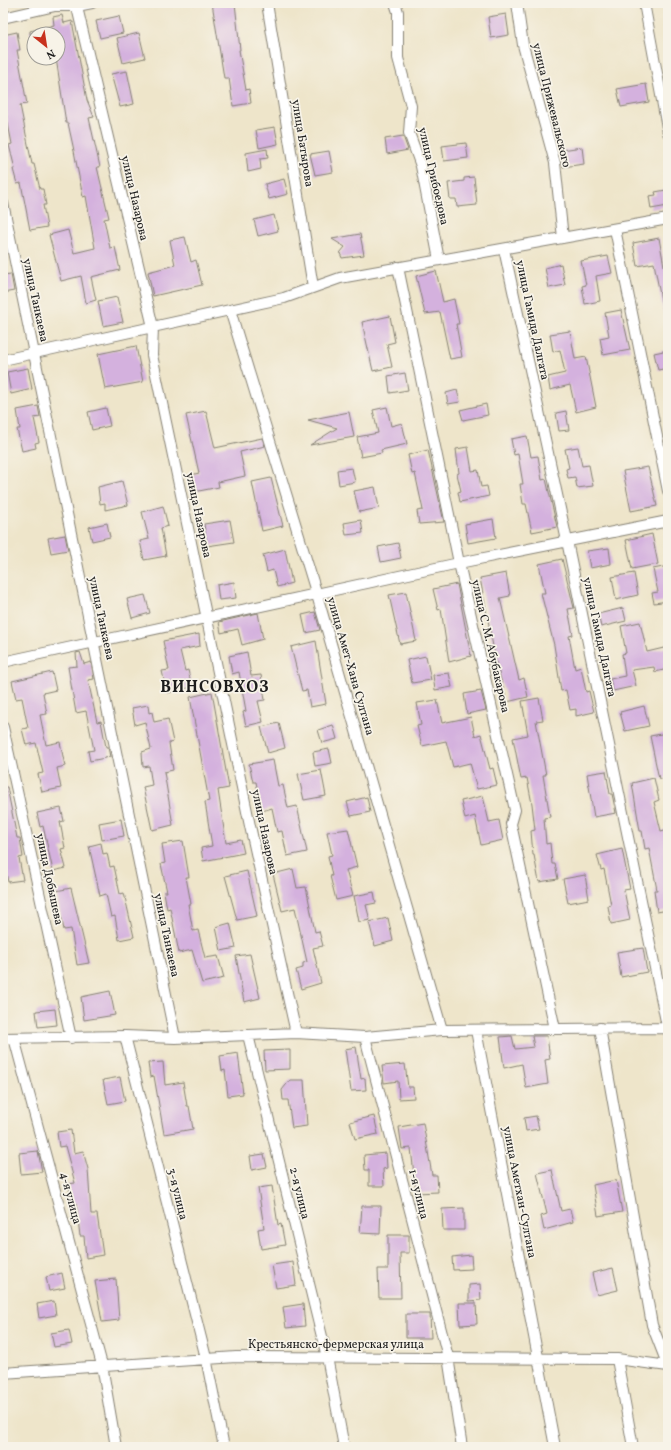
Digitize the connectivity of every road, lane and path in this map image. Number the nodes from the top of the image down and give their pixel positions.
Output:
1 (92, 3) edge
2 (267, 3) edge
3 (395, 3) edge
4 (517, 3) edge
5 (644, 3) edge
6 (76, 5) edge
7 (3, 18) edge
8 (668, 133) edge
9 (3, 203) edge
10 (668, 219) edge
11 (615, 229) junction
12 (563, 238) junction
13 (504, 248) junction
14 (439, 260) junction
15 (398, 268) junction
16 (313, 287) junction
17 (230, 310) junction
18 (153, 327) junction
19 (34, 354) junction
20 (3, 360) edge
21 (668, 491) edge
22 (668, 521) edge
23 (568, 541) junction
24 (459, 563) junction
25 (317, 595) junction
26 (207, 617) junction
27 (94, 642) junction
28 (3, 662) edge
29 (3, 727) edge
30 (600, 1028) junction
31 (555, 1029) junction
32 (668, 1029) edge
33 (442, 1030) junction
34 (476, 1030) junction
35 (296, 1033) junction
36 (248, 1035) junction
37 (125, 1036) junction
38 (365, 1037) junction
39 (3, 1038) edge
40 (14, 1038) junction
41 (71, 1038) junction
42 (175, 1038) junction
43 (327, 1357) junction
44 (448, 1357) junction
45 (206, 1358) junction
46 (539, 1359) junction
47 (617, 1360) junction
48 (102, 1365) junction
49 (668, 1366) edge
50 (3, 1373) edge
51 (116, 1447) edge
52 (224, 1447) edge
53 (344, 1447) edge
54 (462, 1447) edge
55 (555, 1447) edge
56 (633, 1447) edge

1 - 6 street
2 - 16 street, улица Батырова
3 - 14 street, улица Грибоедова
4 - 12 street, улица Прижевальского
5 - 8 street
6 - 7 street
6 - 18 street, улица Назарова
9 - 19 street, улица Танкаева
10 - 11 street
11 - 12 street
11 - 21 street
12 - 13 street
13 - 14 street
13 - 23 street, улица Гамида Далгата
14 - 15 street
15 - 16 street
15 - 24 street, улица С. М. Абубакарова
16 - 17 street
17 - 18 street
17 - 25 street, улица Амет-Хана Султана
18 - 19 street
18 - 26 street, улица Назарова
19 - 20 street
19 - 27 street, улица Танкаева
22 - 23 street
23 - 24 street
23 - 32 street, улица Гамида Далгата
24 - 25 street
24 - 31 street, улица С. М. Абубакарова
25 - 26 street
25 - 33 street, улица Амет-Хана Султана
26 - 27 street
26 - 35 street, улица Назарова
27 - 28 street
27 - 42 street, улица Танкаева
29 - 41 street, улица Добышева
30 - 31 street
30 - 32 street
30 - 49 street
31 - 34 street
33 - 34 street
33 - 38 street
34 - 46 street, улица Аметхан-Султана
35 - 36 street
35 - 38 street
36 - 42 street
36 - 43 street, 2-я улица
37 - 41 street
37 - 42 street
37 - 45 street, 3-я улица
38 - 44 street, 1-я улица
39 - 40 street
40 - 41 street
40 - 48 street, 4-я улица
43 - 44 street, Крестьянско-фермерская улица
43 - 45 street, Крестьянско-фермерская улица
43 - 53 street, 2-я улица
44 - 46 street, Крестьянско-фермерская улица
44 - 54 street, 1-я улица
45 - 48 street, Крестьянско-фермерская улица
45 - 52 street, 3-я улица
46 - 47 street, Крестьянско-фермерская улица
46 - 55 street, улица Аметхан-Султана
47 - 49 street, Крестьянско-фермерская улица
47 - 56 street
48 - 50 street, Крестьянско-фермерская улица
48 - 51 street, 4-я улица

